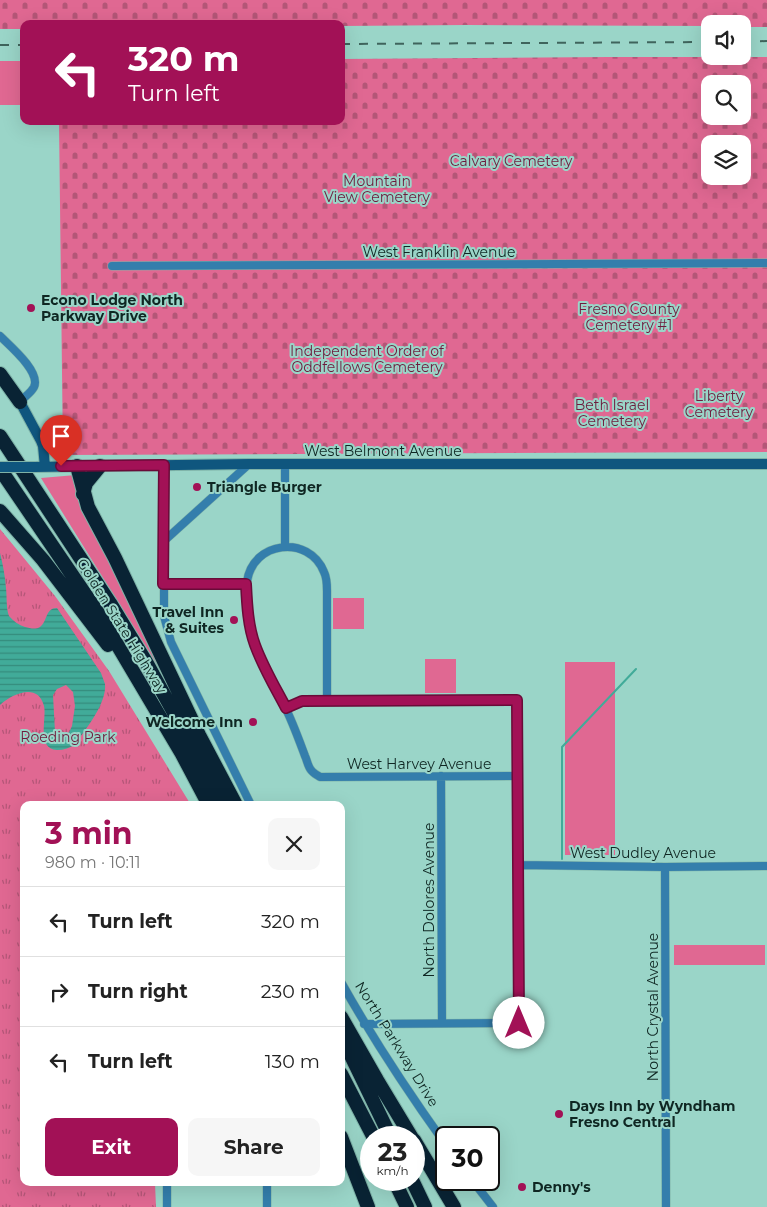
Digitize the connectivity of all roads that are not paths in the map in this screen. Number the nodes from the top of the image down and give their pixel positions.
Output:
1 (767, 263) edge
2 (112, 266) dead end
3 (0, 336) edge
4 (0, 374) edge
5 (20, 402) junction
6 (0, 436) edge
7 (249, 464) junction
8 (285, 464) junction
9 (767, 464) edge
10 (164, 465) junction
11 (77, 466) junction
12 (100, 466) junction
13 (40, 467) junction
14 (0, 468) edge
15 (83, 494) junction
16 (0, 511) edge
17 (164, 541) junction
18 (285, 546) junction
19 (163, 584) junction
20 (246, 584) junction
21 (149, 698) junction
22 (327, 701) junction
23 (286, 708) junction
24 (441, 776) junction
25 (518, 776) junction
26 (207, 801) edge
27 (223, 801) edge
28 (234, 801) edge
29 (249, 801) edge
30 (518, 865) junction
31 (767, 866) edge
32 (665, 867) junction
33 (345, 989) edge
34 (442, 1023) junction
35 (345, 1024) edge
36 (364, 1024) junction
37 (345, 1043) edge
38 (345, 1082) edge
39 (368, 1126) edge
40 (385, 1126) edge
41 (405, 1126) edge
42 (435, 1129) edge
43 (345, 1147) edge
44 (425, 1159) edge
45 (167, 1186) edge
46 (267, 1186) edge
47 (399, 1191) edge
48 (417, 1191) edge
49 (480, 1191) edge
50 (167, 1207) edge
51 (267, 1207) edge
52 (368, 1207) edge
53 (407, 1207) edge
54 (425, 1207) edge
55 (454, 1207) edge
56 (492, 1207) edge
57 (666, 1207) edge

1 - 2 street, West Franklin Avenue
3 - 5 street
4 - 5 highway
5 - 13 main road
6 - 27 highway, Golden State Highway
7 - 8 main road, West Belmont Avenue
7 - 10 main road, West Belmont Avenue
7 - 17 street
8 - 9 main road, West Belmont Avenue
8 - 18 street
10 - 12 main road, West Belmont Avenue
10 - 17 street
11 - 12 main road, West Belmont Avenue
11 - 13 main road, West Belmont Avenue
11 - 15 highway
12 - 15 highway
13 - 14 main road, West Belmont Avenue, bridge
14 - 21 highway, Golden State Highway
15 - 28 highway
16 - 21 highway
17 - 19 street
18 - 20 street
18 - 22 street
19 - 20 street
19 - 29 street
20 - 23 street
21 - 26 highway, Golden State Highway
22 - 23 street
22 - 25 street
23 - 24 street, West Harvey Avenue
24 - 25 street, West Harvey Avenue
24 - 34 street, North Dolores Avenue
25 - 30 street
30 - 32 street, West Dudley Avenue
30 - 34 street
31 - 32 street, West Dudley Avenue
32 - 57 street, North Crystal Avenue
33 - 36 street, North Parkway Drive
34 - 36 street
35 - 41 highway
36 - 42 street, North Parkway Drive
37 - 40 highway
38 - 39 highway
43 - 52 highway
44 - 55 highway
45 - 50 street
46 - 51 street
47 - 53 highway
48 - 54 highway
49 - 56 street

